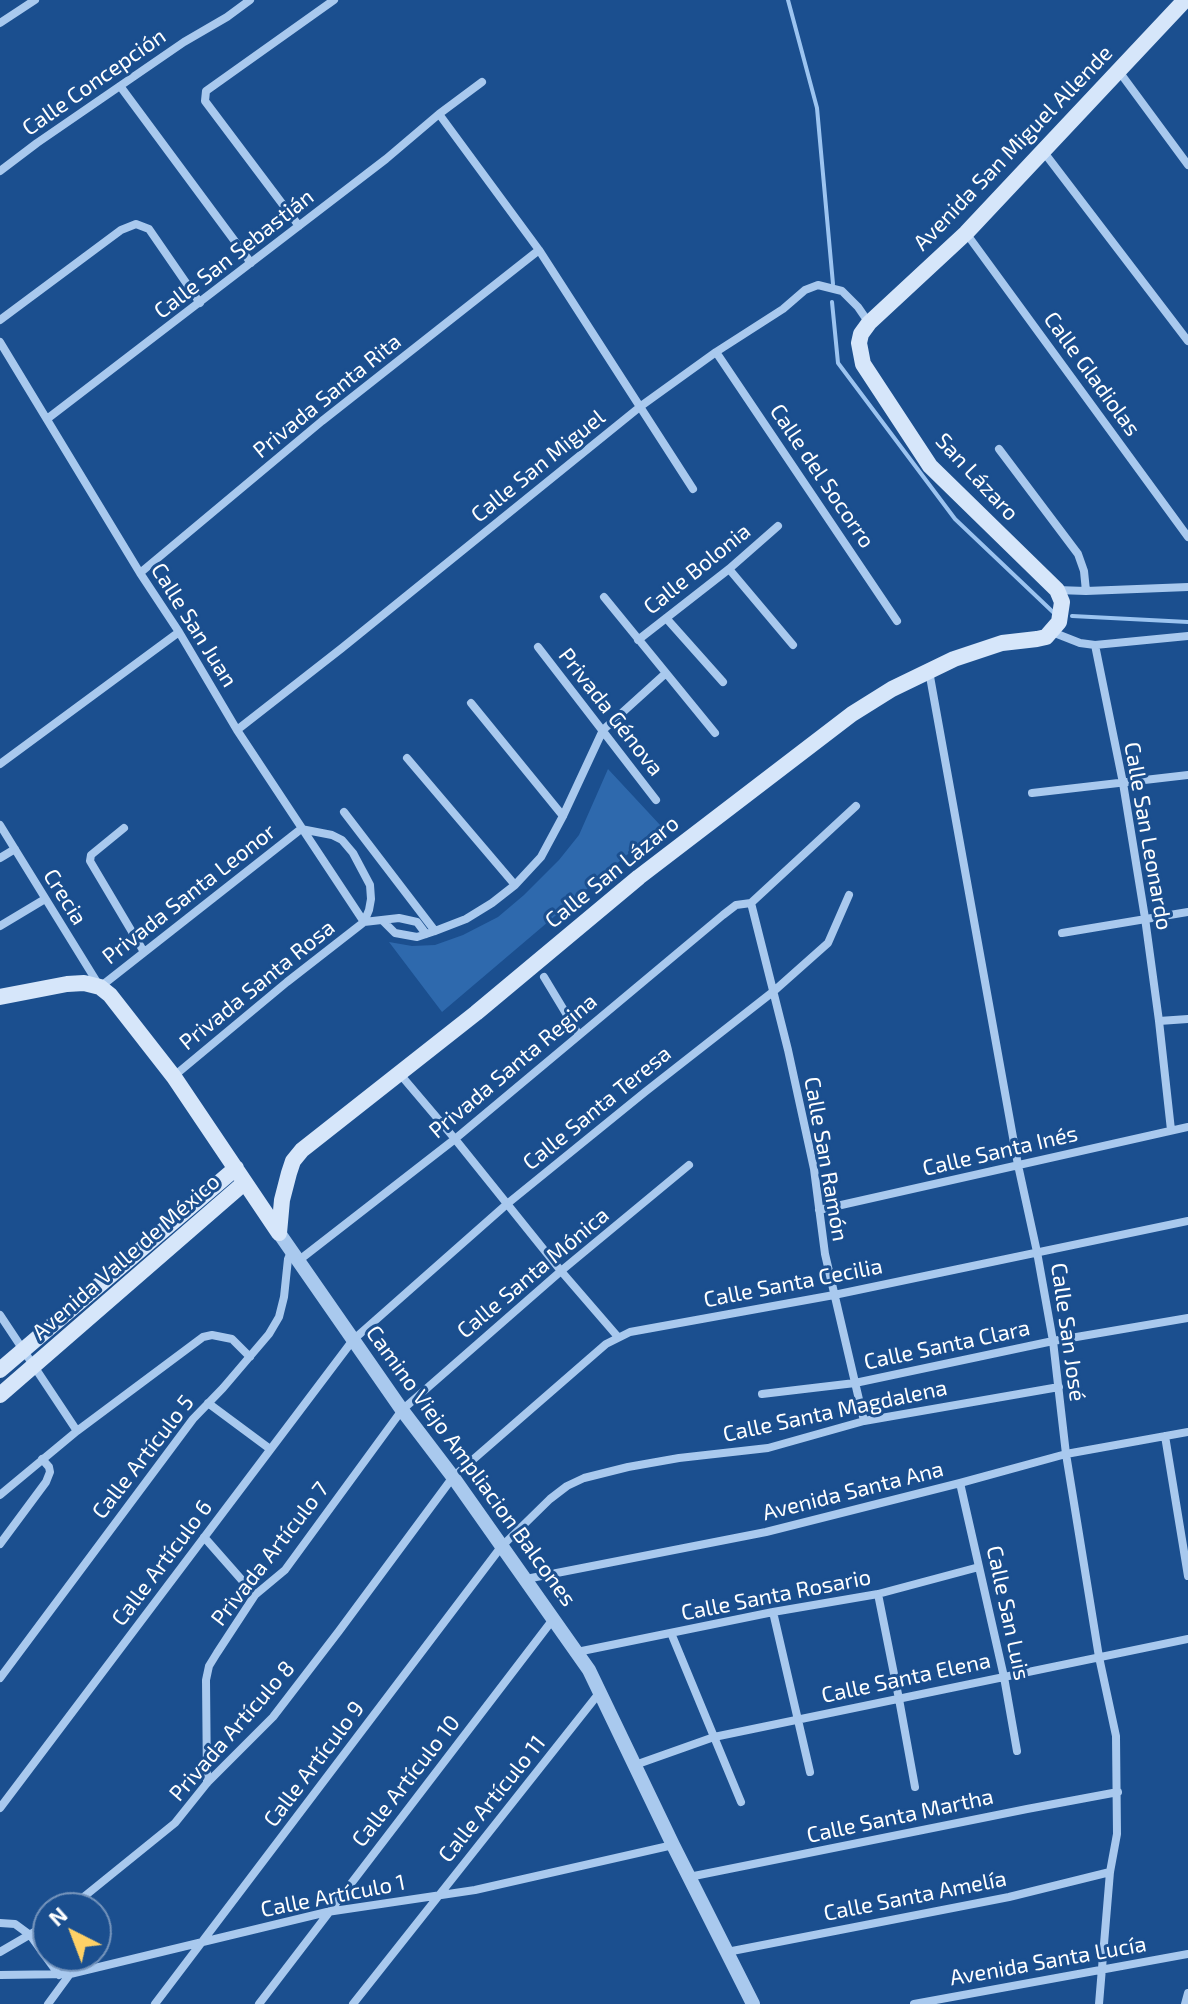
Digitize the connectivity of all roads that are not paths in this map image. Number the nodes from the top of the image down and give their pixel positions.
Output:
1 (35, 0) edge
2 (250, 0) edge
3 (334, 0) edge
4 (1185, 0) edge
5 (0, 23) edge
6 (1118, 70) junction
7 (482, 82) dead end
8 (120, 86) junction
9 (439, 114) junction
10 (1042, 151) junction
11 (1188, 165) edge
12 (0, 171) edge
13 (299, 226) junction
14 (966, 233) junction
15 (539, 250) junction
16 (251, 263) junction
17 (200, 303) junction
18 (0, 320) edge
19 (869, 323) junction
20 (1187, 338) edge
21 (0, 342) edge
22 (716, 352) junction
23 (641, 406) junction
24 (47, 419) junction
25 (999, 449) dead end
26 (693, 489) dead end
27 (778, 526) dead end
28 (1188, 537) edge
29 (729, 569) junction
30 (140, 573) junction
31 (1188, 587) edge
32 (1057, 590) junction
33 (1086, 591) junction
34 (604, 597) dead end
35 (666, 618) junction
36 (897, 621) dead end
37 (1057, 621) junction
38 (179, 632) junction
39 (1188, 636) edge
40 (638, 640) junction
41 (793, 645) dead end
42 (1095, 645) junction
43 (538, 647) dead end
44 (929, 670) junction
45 (666, 673) junction
46 (723, 682) dead end
47 (471, 703) dead end
48 (237, 730) junction
49 (603, 730) junction
50 (715, 733) dead end
51 (407, 758) dead end
52 (0, 764) edge
53 (1188, 775) edge
54 (1123, 783) junction
55 (1032, 793) dead end
56 (656, 800) dead end
57 (856, 806) dead end
58 (344, 812) dead end
59 (563, 816) junction
60 (0, 825) edge
61 (124, 828) dead end
62 (301, 829) junction
63 (15, 849) junction
64 (0, 858) edge
65 (515, 885) junction
66 (849, 895) dead end
67 (45, 899) junction
68 (751, 903) junction
69 (1188, 912) edge
70 (1145, 918) junction
71 (383, 921) junction
72 (364, 922) junction
73 (0, 926) edge
74 (431, 933) junction
75 (1062, 933) dead end
76 (144, 952) junction
77 (544, 977) dead end
78 (100, 987) junction
79 (774, 991) junction
80 (0, 997) edge
81 (1188, 1019) edge
82 (1159, 1021) junction
83 (579, 1035) junction
84 (399, 1073) junction
85 (174, 1077) junction
86 (1188, 1127) edge
87 (1171, 1130) junction
88 (455, 1139) junction
89 (689, 1165) dead end
90 (1018, 1165) junction
91 (236, 1168) junction
92 (244, 1183) junction
93 (507, 1204) junction
94 (819, 1210) junction
95 (1188, 1221) edge
96 (279, 1233) junction
97 (1037, 1252) junction
98 (295, 1256) junction
99 (561, 1271) junction
100 (834, 1295) junction
101 (0, 1315) edge
102 (1188, 1318) edge
103 (618, 1337) junction
104 (353, 1340) junction
105 (1053, 1341) junction
106 (24, 1350) junction
107 (250, 1357) junction
108 (35, 1366) junction
109 (0, 1370) edge
110 (855, 1383) junction
111 (1059, 1387) junction
112 (762, 1394) dead end
113 (0, 1395) edge
114 (208, 1403) junction
115 (402, 1410) junction
116 (864, 1421) junction
117 (77, 1431) junction
118 (1188, 1432) edge
119 (1165, 1436) junction
120 (270, 1449) junction
121 (1066, 1454) junction
122 (42, 1459) junction
123 (453, 1477) junction
124 (960, 1483) junction
125 (0, 1495) edge
126 (204, 1537) junction
127 (0, 1544) edge
128 (501, 1547) junction
129 (979, 1567) junction
130 (1188, 1576) edge
131 (525, 1580) junction
132 (878, 1594) junction
133 (255, 1595) junction
134 (773, 1612) junction
135 (554, 1618) junction
136 (671, 1633) junction
137 (1188, 1639) edge
138 (577, 1652) junction
139 (1099, 1657) junction
140 (1004, 1677) junction
141 (0, 1678) edge
142 (600, 1692) junction
143 (899, 1699) junction
144 (797, 1719) junction
145 (714, 1737) junction
146 (1017, 1751) dead end
147 (635, 1765) junction
148 (810, 1772) dead end
149 (207, 1783) junction
150 (915, 1787) dead end
151 (1118, 1792) junction
152 (741, 1802) dead end
153 (0, 1808) edge
154 (673, 1845) junction
155 (1110, 1872) junction
156 (689, 1877) junction
157 (90, 1892) edge
158 (439, 1894) junction
159 (327, 1912) junction
160 (0, 1923) edge
161 (30, 1935) junction
162 (200, 1944) junction
163 (0, 1952) edge
164 (726, 1952) junction
165 (1188, 1954) edge
166 (1101, 1970) junction
167 (70, 1974) junction
168 (0, 1975) edge
169 (59, 1975) junction
170 (1188, 1993) edge
171 (48, 2004) edge
172 (155, 2004) edge
173 (259, 2004) edge
174 (353, 2004) edge
175 (753, 2004) edge
176 (914, 2004) edge
177 (1099, 2004) edge
178 (1185, 2004) edge

1 - 5 street
2 - 8 street, Calle Concepción
3 - 13 street
4 - 6 main road, Avenida San Miguel Allende
6 - 10 main road, Avenida San Miguel Allende
6 - 11 street
7 - 9 street, Calle San Sebastián
8 - 12 street, Calle Concepción
8 - 16 street
9 - 13 street, Calle San Sebastián
9 - 15 street
10 - 14 main road, Avenida San Miguel Allende
10 - 20 street
13 - 16 street, Calle San Sebastián
14 - 19 main road, Avenida San Miguel Allende
14 - 28 street, Calle Gladiolas
15 - 23 street
15 - 30 street, Privada Santa Rita
16 - 17 street, Calle San Sebastián
17 - 18 street
17 - 24 street, Calle San Sebastián
19 - 22 street, Calle San Miguel
19 - 32 main road, San Lázaro
21 - 24 street, Calle San Juan
22 - 23 street, Calle San Miguel
22 - 36 street, Calle del Socorro
23 - 26 street
23 - 48 street, Calle San Miguel
24 - 30 street, Calle San Juan
25 - 33 street
27 - 29 street, Calle Bolonia
29 - 35 street, Calle Bolonia
29 - 41 street
30 - 38 street, Calle San Juan
31 - 33 street
32 - 33 street
32 - 37 main road
34 - 40 street
35 - 40 street, Calle Bolonia
35 - 46 street
37 - 42 street
37 - 44 main road, Calle San Lázaro
38 - 48 street, Calle San Juan
38 - 52 street
39 - 42 street
40 - 45 street
42 - 54 street, Calle San Leonardo
43 - 49 street, Privada Génova
44 - 84 main road, Calle San Lázaro
44 - 90 street, Calle San José
45 - 49 street
45 - 50 street
47 - 59 street
48 - 62 street, Calle San Juan
49 - 56 street, Privada Génova
49 - 59 street
51 - 65 street
53 - 54 street
54 - 55 street
54 - 70 street, Calle San Leonardo
57 - 68 street, Privada Santa Regina
58 - 74 street
59 - 65 street
60 - 63 street, Crecia
61 - 76 street
62 - 72 street, Calle San Juan
62 - 72 street
62 - 76 street, Privada Santa Leonor
63 - 64 street
63 - 67 street, Crecia
65 - 74 street
66 - 79 street, Calle Santa Teresa
67 - 73 street
67 - 78 street, Crecia
68 - 79 street, Calle San Ramón
68 - 83 street, Privada Santa Regina
69 - 70 street
70 - 75 street
70 - 82 street, Calle San Leonardo
71 - 72 street
71 - 74 street
71 - 74 street
72 - 85 street, Privada Santa Rosa
76 - 78 street, Privada Santa Leonor
77 - 83 street
78 - 80 main road
78 - 85 main road, Camino Viejo Ampliacion Balcones
79 - 93 street, Calle Santa Teresa
79 - 94 street, Calle San Ramón
81 - 82 street
82 - 87 street, Calle San Leonardo
83 - 88 street, Privada Santa Regina
84 - 88 street
84 - 96 main road, Calle San Lázaro
85 - 91 main road, Camino Viejo Ampliacion Balcones
86 - 87 street, Calle Santa Inés
87 - 90 street, Calle Santa Inés
88 - 93 street
88 - 98 street, Privada Santa Regina
89 - 99 street, Calle Santa Mónica
90 - 94 street, Calle Santa Inés
90 - 97 street, Calle San José
91 - 92 main road, Camino Viejo Ampliacion Balcones
91 - 106 main road, Avenida Valle de México
92 - 96 main road, Camino Viejo Ampliacion Balcones
92 - 108 main road, Avenida Valle de México
93 - 99 street
93 - 104 street, Calle Santa Teresa
94 - 100 street, Calle San Ramón
95 - 97 street, Calle Santa Cecilia
96 - 98 street, Camino Viejo Ampliacion Balcones
97 - 100 street, Calle Santa Cecilia
97 - 105 street, Calle San José
98 - 104 street, Camino Viejo Ampliacion Balcones
98 - 107 street, Calle Artículo 5
99 - 103 street
99 - 115 street, Calle Santa Mónica
100 - 103 street, Calle Santa Cecilia
100 - 110 street, Calle San Ramón
101 - 106 street
102 - 105 street, Calle Santa Clara
103 - 123 street, Calle Santa Cecilia
104 - 115 street, Camino Viejo Ampliacion Balcones
104 - 120 street, Calle Artículo 6
105 - 110 street, Calle Santa Clara
105 - 111 street, Calle San José
106 - 108 street
106 - 109 main road, Avenida Valle de México
107 - 114 street, Calle Artículo 5
107 - 117 street
108 - 113 main road, Avenida Valle de México
108 - 117 street
110 - 112 street, Calle Santa Clara
110 - 116 street, Calle San Ramón
111 - 116 street, Calle Santa Magdalena
111 - 121 street, Calle San José
114 - 120 street
114 - 141 street, Calle Artículo 5
115 - 123 street, Camino Viejo Ampliacion Balcones
115 - 133 street, Privada Artículo 7
116 - 128 street, Calle Santa Magdalena
117 - 122 street
118 - 119 street, Avenida Santa Ana
119 - 121 street, Avenida Santa Ana
119 - 130 street
120 - 126 street, Calle Artículo 6
121 - 124 street, Avenida Santa Ana
121 - 139 street, Calle San José
122 - 125 street
122 - 127 street
123 - 128 street, Camino Viejo Ampliacion Balcones
123 - 149 street, Privada Artículo 8
124 - 129 street, Calle San Luis
124 - 131 street, Avenida Santa Ana
126 - 133 street
126 - 153 street, Calle Artículo 6
128 - 131 street, Camino Viejo Ampliacion Balcones
128 - 162 street, Calle Artículo 9
129 - 132 street, Calle Santa Rosario
129 - 140 street, Calle San Luis
131 - 135 street, Camino Viejo Ampliacion Balcones
132 - 134 street, Calle Santa Rosario
132 - 143 street
133 - 149 street, Privada Artículo 7
134 - 136 street, Calle Santa Rosario
134 - 144 street
135 - 138 street, Camino Viejo Ampliacion Balcones
135 - 159 street, Calle Artículo 10
136 - 138 street, Calle Santa Rosario
136 - 145 street
137 - 139 street, Calle Santa Elena
138 - 142 street, Camino Viejo Ampliacion Balcones
139 - 140 street, Calle Santa Elena
139 - 151 street, Calle San José
140 - 143 street, Calle Santa Elena
140 - 146 street, Calle San Luis
142 - 147 street, Camino Viejo Ampliacion Balcones
142 - 158 street, Calle Artículo 11
143 - 144 street, Calle Santa Elena
143 - 150 street
144 - 145 street, Calle Santa Elena
144 - 148 street
145 - 147 street, Calle Santa Elena
145 - 152 street
147 - 154 street, Camino Viejo Ampliacion Balcones
149 - 157 street, Privada Artículo 8
151 - 155 street, Calle San José
151 - 156 street, Calle Santa Martha
154 - 156 street, Camino Viejo Ampliacion Balcones
154 - 158 street, Calle Artículo 1
155 - 164 street, Calle Santa Amelía
155 - 166 street, Calle San José
156 - 164 street, Camino Viejo Ampliacion Balcones
158 - 159 street, Calle Artículo 1
158 - 174 street, Calle Artículo 11
159 - 162 street, Calle Artículo 1
159 - 173 street, Calle Artículo 10
160 - 161 street
161 - 163 street
161 - 169 street
162 - 167 street, Calle Artículo 1
162 - 172 street, Calle Artículo 9
164 - 175 street, Camino Viejo Ampliacion Balcones
165 - 166 street, Avenida Santa Lucía
166 - 176 street, Avenida Santa Lucía
166 - 177 street, Calle San José
167 - 169 street, Calle Artículo 1
167 - 171 street
168 - 169 street, Calle Artículo 1
170 - 178 street

